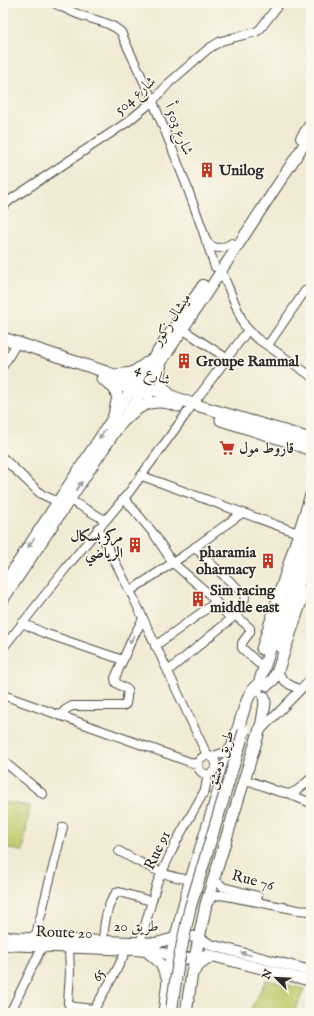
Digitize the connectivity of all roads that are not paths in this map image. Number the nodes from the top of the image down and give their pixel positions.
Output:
1 (54, 3) edge
2 (280, 3) edge
3 (153, 101) junction
4 (311, 123) edge
5 (311, 134) edge
6 (3, 206) edge
7 (206, 240) junction
8 (232, 242) junction
9 (218, 269) junction
10 (305, 291) dead end
11 (182, 329) junction
12 (248, 330) junction
13 (3, 338) edge
14 (268, 345) junction
15 (3, 346) edge
16 (16, 346) junction
17 (228, 359) junction
18 (158, 360) junction
19 (3, 366) edge
20 (105, 376) junction
21 (311, 376) edge
22 (138, 388) junction
23 (171, 400) junction
24 (191, 407) junction
25 (115, 424) junction
26 (304, 438) edge
27 (311, 451) edge
28 (3, 458) edge
29 (142, 476) junction
30 (311, 495) edge
31 (124, 498) junction
32 (70, 500) junction
33 (58, 502) junction
34 (242, 513) junction
35 (105, 520) junction
36 (311, 520) edge
37 (98, 528) junction
38 (298, 533) junction
39 (311, 545) edge
40 (195, 547) junction
41 (173, 563) junction
42 (311, 570) edge
43 (3, 585) edge
44 (130, 590) junction
45 (3, 600) edge
46 (216, 602) junction
47 (233, 617) junction
48 (143, 619) junction
49 (283, 619) junction
50 (22, 623) junction
51 (155, 646) junction
52 (3, 648) edge
53 (123, 660) junction
54 (258, 663) junction
55 (278, 670) junction
56 (168, 671) junction
57 (311, 679) edge
58 (262, 683) junction
59 (300, 689) junction
60 (3, 695) edge
61 (60, 716) junction
62 (252, 732) junction
63 (233, 746) junction
64 (209, 756) junction
65 (3, 761) edge
66 (198, 765) junction
67 (209, 773) junction
68 (311, 778) edge
69 (244, 780) junction
70 (218, 792) junction
71 (42, 794) dead end
72 (291, 794) junction
73 (311, 803) edge
74 (63, 827) dead end
75 (119, 851) dead end
76 (162, 872) junction
77 (213, 878) junction
78 (189, 884) junction
79 (235, 894) junction
80 (151, 901) junction
81 (206, 904) junction
82 (267, 904) junction
83 (290, 904) junction
84 (311, 910) edge
85 (3, 937) edge
86 (175, 938) junction
87 (199, 938) junction
88 (35, 939) junction
89 (103, 941) junction
90 (140, 943) junction
91 (3, 945) edge
92 (42, 947) junction
93 (160, 947) junction
94 (69, 948) junction
95 (127, 949) junction
96 (146, 951) junction
97 (171, 956) junction
98 (212, 956) junction
99 (195, 958) junction
100 (311, 971) edge
101 (192, 973) junction
102 (168, 980) junction
103 (311, 981) edge
104 (93, 1011) edge
105 (10, 1013) edge
106 (164, 1013) edge
107 (171, 1013) edge
108 (178, 1013) edge
109 (186, 1013) edge

1 - 3 street, شارع 503 أ
2 - 3 street, شارع 504
3 - 6 street, شارع 504
3 - 7 street, شارع 503 أ
4 - 8 main road, ميشال زكور
5 - 9 main road, ميشال زكور
7 - 8 street
7 - 9 street, شارع 503 أ
8 - 9 main road, ميشال زكور
9 - 11 main road, ميشال زكور
9 - 12 street, شارع 503 أ
9 - 18 main road, ميشال زكور
10 - 14 street
11 - 17 street
11 - 18 main road, ميشال زكور
12 - 14 street
12 - 17 street
13 - 16 highway, شارع 4
14 - 21 street
15 - 16 highway, شارع 4
16 - 19 street
16 - 20 highway, شارع 4
17 - 24 street
18 - 20 highway
18 - 22 main road, ميشال زكور
18 - 23 highway
20 - 22 highway, شارع 4
20 - 25 highway
22 - 23 highway, شارع 4
22 - 25 main road, ميشال زكور
23 - 24 highway, شارع 4
23 - 25 highway
24 - 26 highway
24 - 29 street
32 -> 25 main road, ميشال زكور
25 -> 33 main road, ميشال زكور
26 - 27 highway
28 - 33 street
29 - 31 street
29 - 34 street
30 - 38 highway
31 - 35 street
31 - 41 street
32 - 35 street
32 - 45 main road, ميشال زكور
33 -> 43 main road, ميشال زكور
34 - 38 street
34 - 40 street
35 - 37 street
36 - 49 highway, طريق دمشق
37 - 44 street
37 - 50 street
38 - 54 highway
39 - 49 highway, طريق دمشق
40 - 41 street
40 - 47 street
41 - 44 street
41 - 46 street
42 - 55 highway
44 - 48 street
46 - 47 street
46 - 51 street
47 - 54 street
47 - 56 street
48 - 51 street
48 -> 53 street
49 - 58 highway, طريق دمشق
50 - 52 street
50 - 53 street
51 - 56 street
53 - 61 street
54 - 58 highway
55 - 58 highway
55 - 59 street
56 - 64 street
57 - 59 street
58 - 62 highway, طريق دمشق
58 - 62 highway, طريق دمشق
58 - 63 highway
59 - 62 street
60 - 61 street
61 - 66 street
62 - 69 highway
62 - 107 highway, طريق دمشق, bridge
62 - 108 highway, طريق دمشق
63 - 64 street
63 - 70 highway
64 - 66 street
64 - 67 street
65 - 71 street
66 - 67 street
67 - 70 street
67 - 76 street, Rue 91
68 - 72 street
69 - 72 street
69 - 77 highway
70 - 78 highway
72 - 73 street
74 - 88 street
75 - 76 street
76 - 78 street
76 - 80 street, Rue 91
77 - 79 street, Rue 76
77 - 81 highway
78 - 86 highway
79 - 81 street, Rue 76
79 - 82 street, Rue 76
79 - 83 street, Rue 76
80 - 89 street
80 - 90 street, Rue 91
81 - 87 highway
82 - 83 street, Rue 76
82 - 84 street, Rue 76
83 - 84 street, Rue 76
85 - 88 main road, طريق 20
86 - 87 main road, طريق 20
86 - 93 main road, طريق 20
86 - 97 highway
87 - 99 highway
100 -> 87 main road, طريق 20
88 - 89 main road, طريق 20
89 - 90 main road, طريق 20
90 - 93 main road, طريق 20
91 - 92 main road, Route 20
92 - 94 main road, Route 20
92 - 105 street
93 - 96 main road, Route 20
93 - 97 main road, Route 20
94 - 95 main road, Route 20
94 - 104 street
95 - 96 main road, Route 20
95 - 104 street, 65
96 - 102 main road
97 - 99 main road, Route 20
97 - 102 highway
98 - 99 main road, Route 20
98 - 101 highway
98 - 103 main road, Route 20
99 - 101 highway
101 - 109 highway
102 - 106 highway

